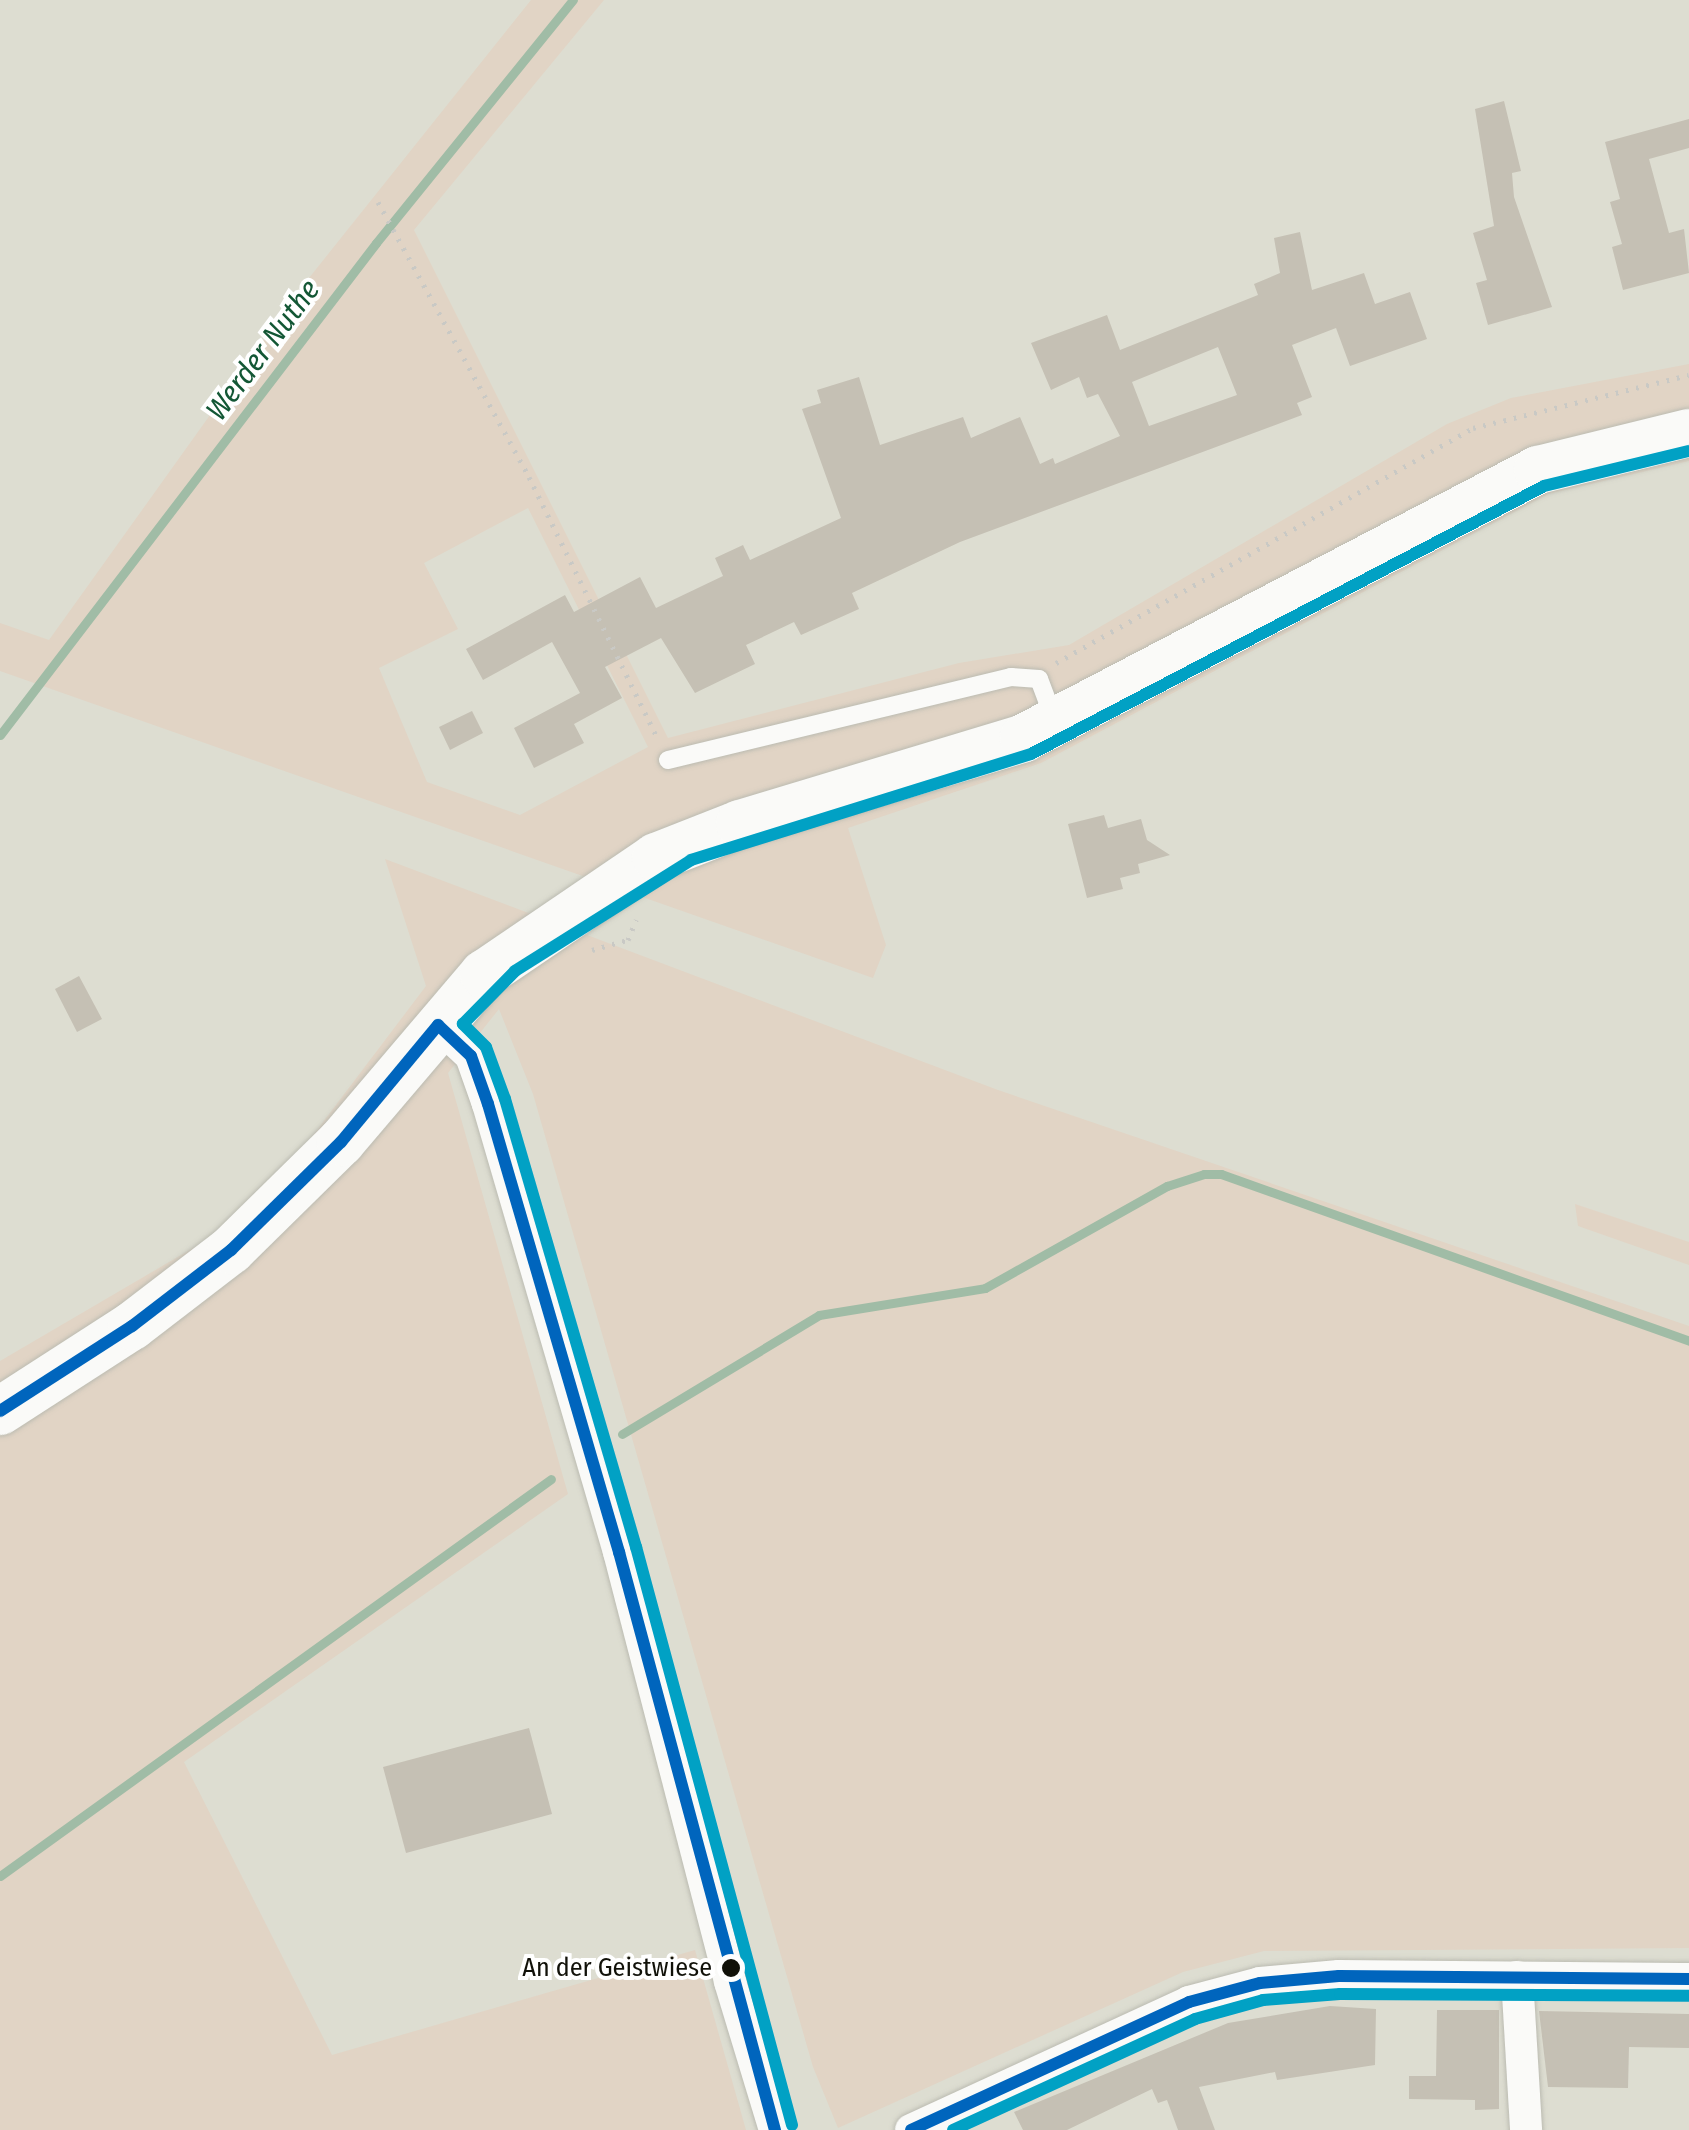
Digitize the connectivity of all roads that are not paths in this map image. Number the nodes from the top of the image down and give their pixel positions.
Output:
1 (1689, 433) edge
2 (1056, 724) junction
3 (668, 760) road end
4 (438, 1025) junction
5 (0, 1411) edge
6 (1517, 1977) junction
7 (1689, 1980) edge
8 (776, 2130) edge
9 (912, 2130) edge
10 (1526, 2130) edge

1 - 2 main road
2 - 3 lane
2 - 4 main road
4 - 5 main road
4 - 8 street
6 - 7 street
6 - 9 street
6 - 10 street

